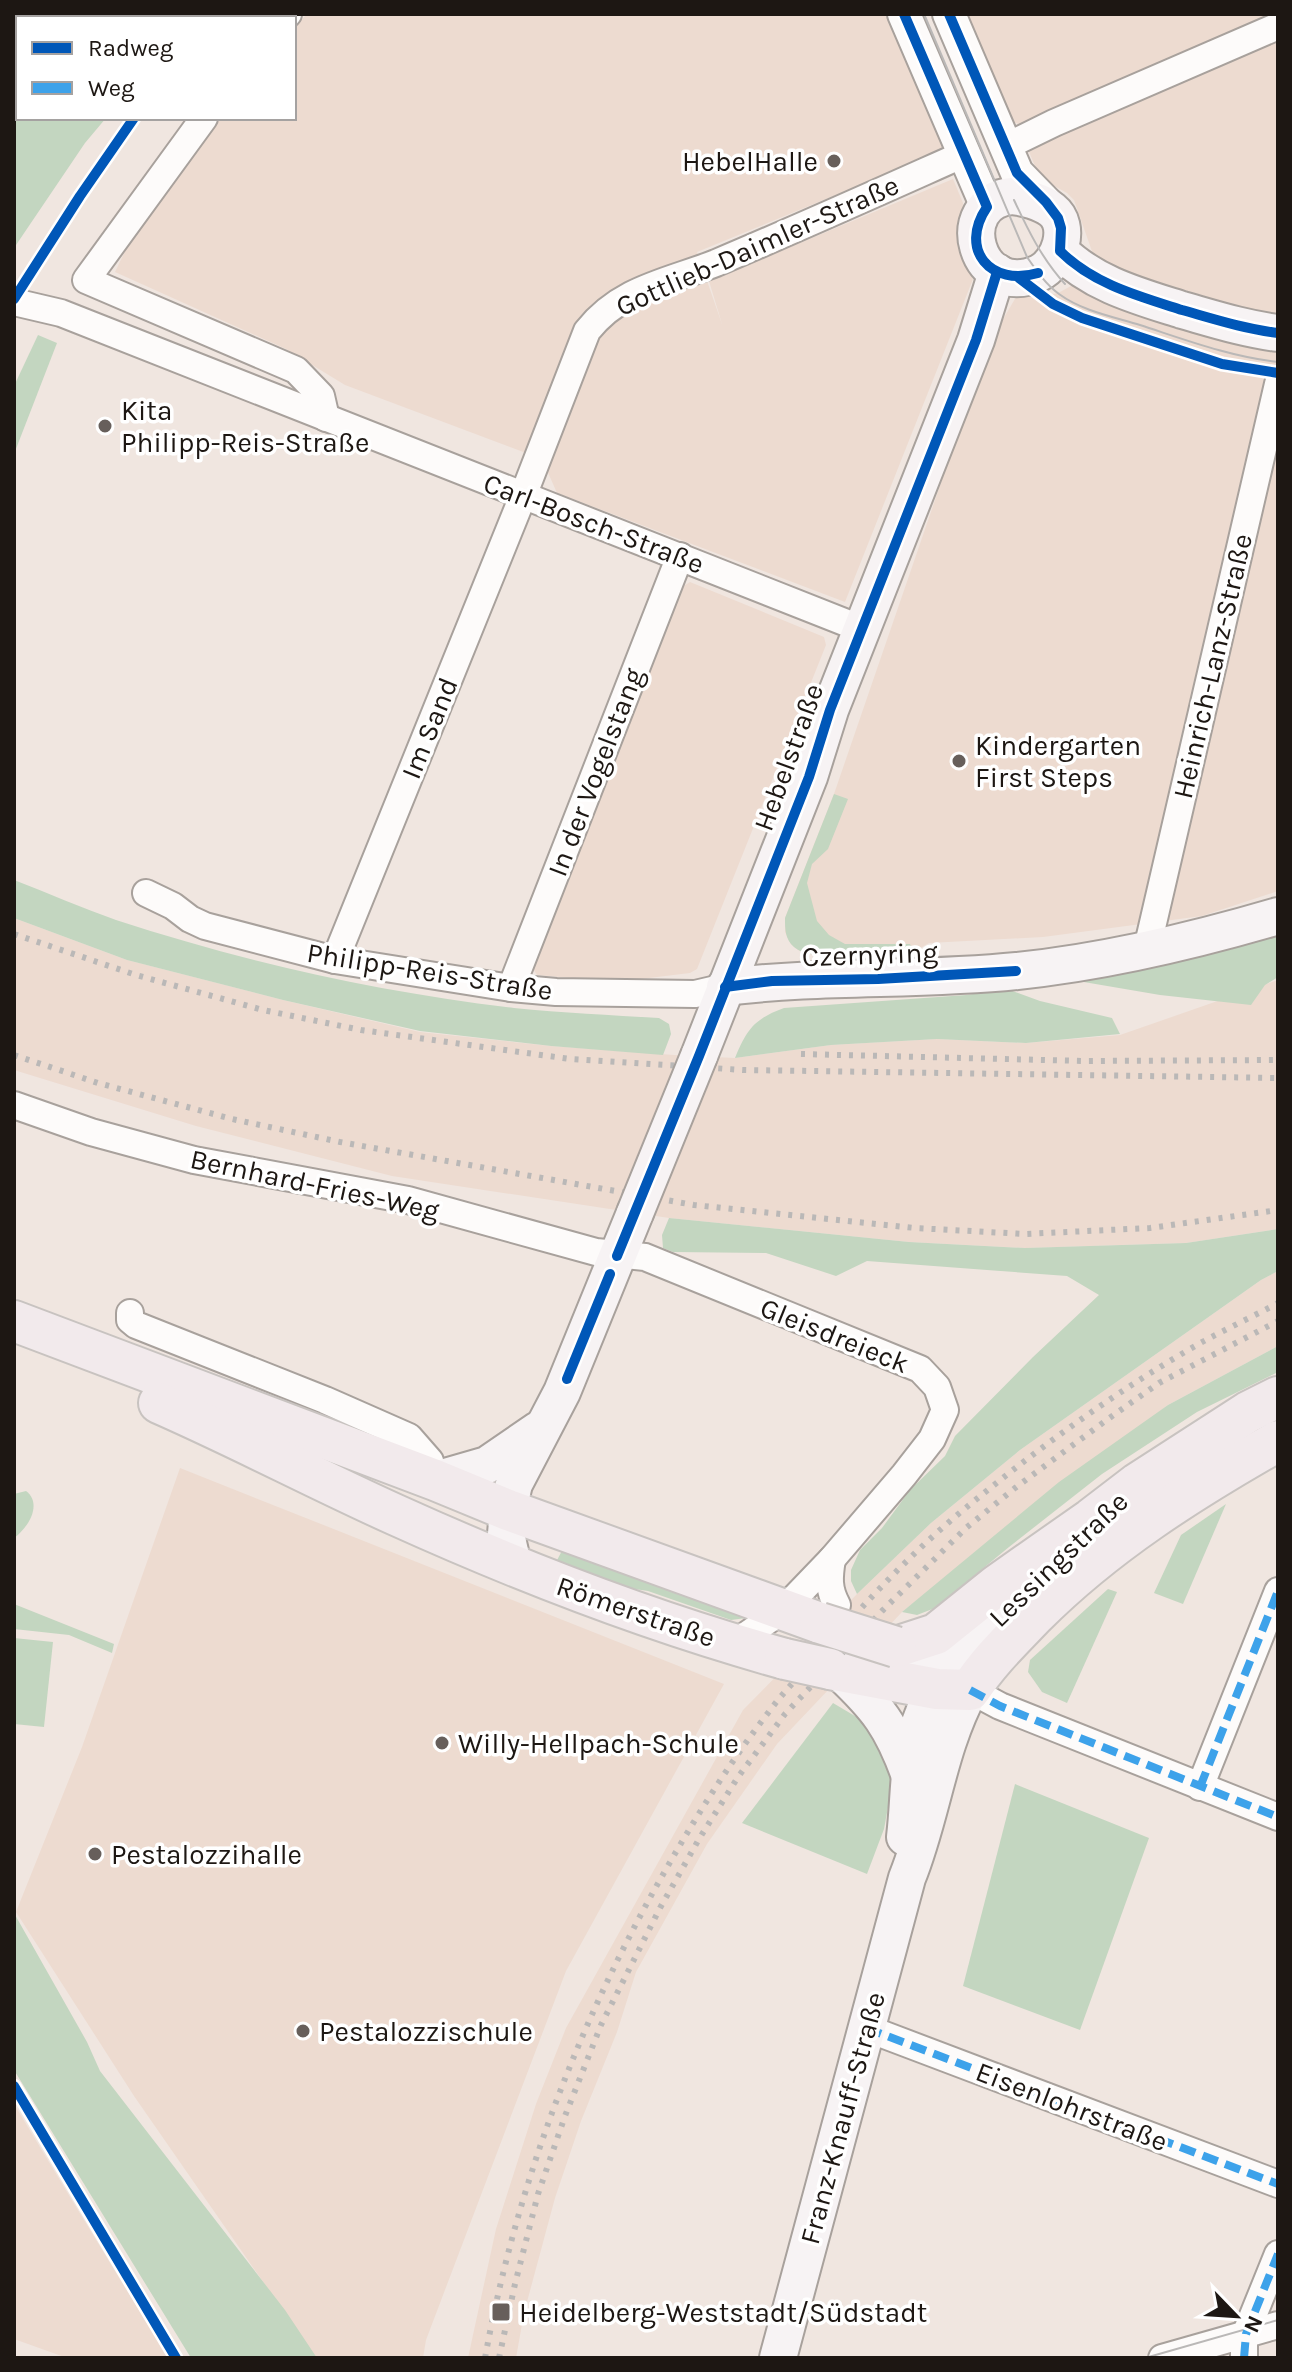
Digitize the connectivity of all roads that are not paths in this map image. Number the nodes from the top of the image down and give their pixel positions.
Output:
1 (904, 14) edge
2 (949, 14) edge
3 (1278, 26) edge
4 (203, 120) edge
5 (1005, 147) junction
6 (964, 154) junction
7 (987, 207) junction
8 (1053, 210) junction
9 (1060, 251) junction
10 (997, 272) junction
11 (14, 302) edge
12 (1278, 333) edge
13 (1278, 384) edge
14 (326, 418) junction
15 (523, 496) junction
16 (680, 556) junction
17 (862, 629) junction
18 (146, 893) dead end
19 (1278, 916) edge
20 (1147, 949) junction
21 (335, 960) junction
22 (725, 987) junction
23 (511, 988) junction
24 (14, 1105) edge
25 (617, 1256) junction
26 (130, 1313) dead end
27 (14, 1321) edge
28 (14, 1344) edge
29 (562, 1392) junction
30 (1278, 1397) edge
31 (542, 1427) junction
32 (1278, 1441) edge
33 (435, 1480) junction
34 (508, 1510) junction
35 (1091, 1519) junction
36 (448, 1537) junction
37 (832, 1559) junction
38 (513, 1565) junction
39 (1278, 1591) edge
40 (813, 1613) junction
41 (732, 1645) junction
42 (875, 1668) junction
43 (952, 1683) junction
44 (910, 1776) junction
45 (1200, 1787) junction
46 (1278, 1817) edge
47 (907, 1878) junction
48 (866, 2028) junction
49 (1278, 2184) edge
50 (1278, 2254) edge
51 (1278, 2325) edge
52 (1245, 2345) edge
53 (778, 2358) edge
54 (1162, 2358) edge

1 - 6 street
2 - 5 street
3 - 5 street
4 - 14 street
5 - 8 street
6 - 7 street
6 - 15 street, Gottlieb-Daimler-Straße
7 - 8 main road
7 - 10 main road
8 - 9 main road
9 - 10 main road
9 - 12 main road
10 - 17 main road, Hebelstraße
11 - 14 street, Carl-Bosch-Straße
13 - 20 street, Heinrich-Lanz-Straße
14 - 15 street, Carl-Bosch-Straße
15 - 16 street, Carl-Bosch-Straße
15 - 21 street, Im Sand
16 - 17 street, Carl-Bosch-Straße
16 - 23 street, In der Vogelstang
17 - 22 main road, Hebelstraße
18 - 21 street, Philipp-Reis-Straße
19 - 20 main road, Czernyring
20 - 22 main road, Czernyring
21 - 23 street, Philipp-Reis-Straße
22 - 23 street, Philipp-Reis-Straße
22 - 25 main road, Hebelstraße, bridge
24 - 25 street, Bernhard-Fries-Weg
25 - 29 main road, Hebelstraße
25 - 37 street, Gleisdreieck
26 - 33 street
27 - 33 main road, Römerstraße
28 - 36 main road, Römerstraße
29 - 31 main road, Hebelstraße
29 - 34 main road, Hebelstraße
30 - 35 main road, Lessingstraße
31 - 33 main road
31 - 34 main road, Hebelstraße
32 - 43 main road, Lessingstraße
33 - 34 main road, Römerstraße
34 - 36 main road, Hebelstraße
34 - 38 main road, Hebelstraße
34 - 40 main road, Römerstraße
35 - 42 main road
35 - 43 main road, Lessingstraße
36 - 38 main road, Römerstraße
37 - 40 street, Gleisdreieck
37 - 40 street
38 - 41 main road, Römerstraße
39 - 45 street
40 - 41 street, Gleisdreieck
40 - 42 main road, Römerstraße, bridge
41 - 42 main road, Römerstraße, bridge
42 - 43 main road, Römerstraße
42 - 44 main road
43 - 44 main road, Franz-Knauff-Straße
43 - 45 street, Römerstraße
43 - 47 main road, Franz-Knauff-Straße
44 - 47 main road, Franz-Knauff-Straße
45 - 46 street, Römerstraße
47 - 48 main road, Franz-Knauff-Straße
48 - 49 street, Eisenlohrstraße
48 - 53 main road, Franz-Knauff-Straße
50 - 52 street
51 - 52 street
52 - 54 street

